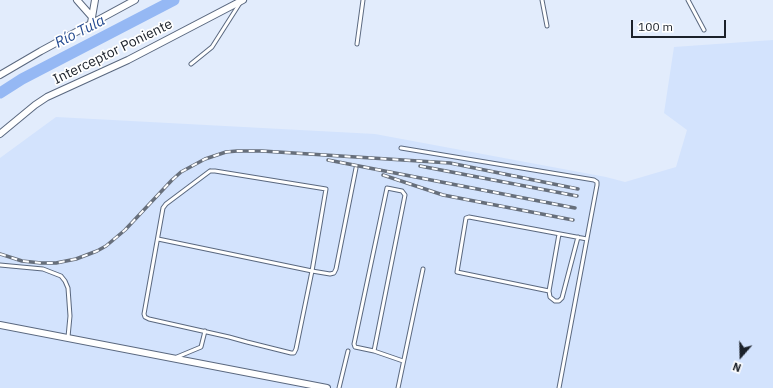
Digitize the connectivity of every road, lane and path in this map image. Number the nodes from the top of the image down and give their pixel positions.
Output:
1 (77, 0) edge
2 (95, 0) edge
3 (135, 0) edge
4 (363, 0) edge
5 (542, 0) edge
6 (688, 0) edge
7 (242, 1) edge
8 (92, 20) junction
9 (547, 26) dead end
10 (704, 30) dead end
11 (357, 44) dead end
12 (191, 64) dead end
13 (0, 75) edge
14 (0, 134) edge
15 (401, 148) dead end
16 (356, 168) dead end
17 (559, 234) junction
18 (578, 237) junction
19 (158, 239) junction
20 (587, 239) junction
21 (0, 265) edge
22 (423, 269) dead end
23 (312, 271) junction
24 (549, 291) junction
25 (0, 325) edge
26 (205, 331) junction
27 (68, 338) junction
28 (348, 351) dead end
29 (374, 351) junction
30 (174, 358) junction
31 (403, 361) junction
32 (327, 388) edge
33 (339, 388) edge
34 (398, 388) edge
35 (559, 388) edge

1 - 8 street
2 - 8 street
3 - 8 street
4 - 11 lane
5 - 9 lane
6 - 10 lane
7 - 12 lane
7 - 14 street, Interceptor Poniente
8 - 13 street
15 - 20 lane
16 - 23 lane
17 - 18 lane
17 - 24 lane
17 - 24 lane
18 - 20 lane
18 - 24 lane
19 - 23 lane
19 - 23 lane
19 - 26 lane
20 - 35 lane
21 - 27 lane
22 - 31 lane
23 - 26 lane
25 - 27 street
26 - 30 lane
27 - 30 street
28 - 33 lane
29 - 29 lane
29 - 31 lane
30 - 32 street
31 - 34 lane

